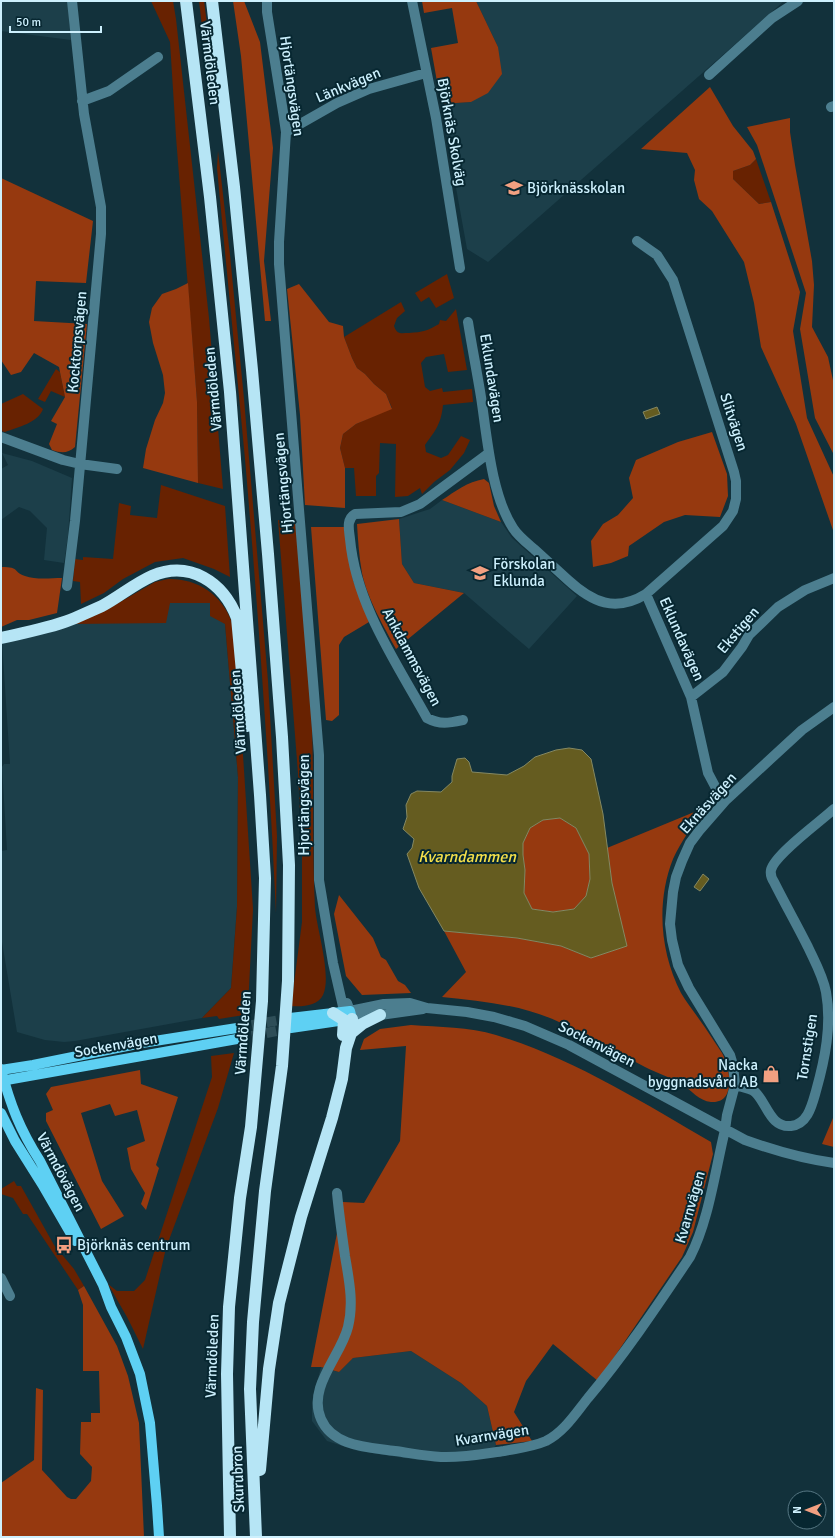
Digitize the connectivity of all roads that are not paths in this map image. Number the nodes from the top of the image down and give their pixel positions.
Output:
1 (72, 1) edge
2 (186, 1) edge
3 (212, 1) edge
4 (267, 1) edge
5 (412, 1) edge
6 (798, 1) edge
7 (158, 57) dead end
8 (426, 74) junction
9 (709, 76) dead end
10 (82, 101) junction
11 (286, 132) junction
12 (637, 241) dead end
13 (460, 268) dead end
14 (468, 322) dead end
15 (1, 437) edge
16 (489, 453) junction
17 (80, 464) junction
18 (117, 469) dead end
19 (834, 578) edge
20 (67, 586) dead end
21 (646, 594) junction
22 (1, 638) edge
23 (691, 697) junction
24 (834, 707) edge
25 (463, 720) dead end
26 (260, 795) junction
27 (726, 800) junction
28 (834, 809) edge
29 (427, 1008) junction
30 (345, 1015) junction
31 (380, 1015) junction
32 (291, 1023) tunnel mouth
33 (237, 1028) tunnel mouth
34 (351, 1033) junction
35 (237, 1039) tunnel mouth
36 (1, 1070) edge
37 (2, 1080) edge
38 (735, 1085) junction
39 (337, 1096) junction
40 (1, 1113) edge
41 (726, 1130) junction
42 (834, 1163) edge
43 (337, 1193) dead end
44 (1, 1278) edge
45 (103, 1285) junction
46 (10, 1296) dead end
47 (251, 1420) joint
48 (227, 1421) joint
49 (256, 1533) edge
50 (159, 1537) edge
51 (230, 1537) edge

1 - 10 street, Kocktorpsvägen
2 - 26 highway, Värmdöleden
3 - 47 highway, Värmdöleden
4 - 11 street, Hjortängsvägen
5 - 8 street, Björknäs Skolväg
6 - 9 street
7 - 10 street
8 - 11 street, Länkvägen
8 - 13 street, Björknäs Skolväg
10 - 17 street, Kocktorpsvägen
11 - 30 street, Hjortängsvägen
12 - 21 street, Slitvägen
14 - 16 street, Eklundavägen
15 - 17 street
16 - 21 street, Eklundavägen
16 - 25 street, Ankdammsvägen
17 - 18 street
17 - 20 street, Kocktorpsvägen
19 - 23 street, Ekstigen
21 - 23 street, Eklundavägen
22 - 26 highway
23 - 27 street, Eklundavägen
24 - 27 street, Eknäsvägen
26 - 48 highway, Värmdöleden
27 - 38 street, Eknäsvägen
28 - 38 street, Tornstigen
29 - 30 street, Sockenvägen
29 - 31 street, Sockenvägen
29 - 41 street, Sockenvägen
30 - 31 street, Sockenvägen
30 - 32 main road, Sockenvägen
30 - 34 highway
30 - 39 highway
31 - 34 highway
33 - 36 main road, Sockenvägen
34 - 39 highway
35 - 37 main road, Sockenvägen
36 - 37 main road, Värmdövägen
37 - 45 main road, Värmdövägen
38 - 41 street, Eknäsvägen
39 - 49 highway
40 - 45 main road, Värmdövägen
41 - 42 street, Sockenvägen
41 - 43 street, Kvarnvägen
44 - 46 street
45 - 50 main road, Värmdövägen
47 - 49 highway, Skurubron
48 - 51 highway, Skurubron

